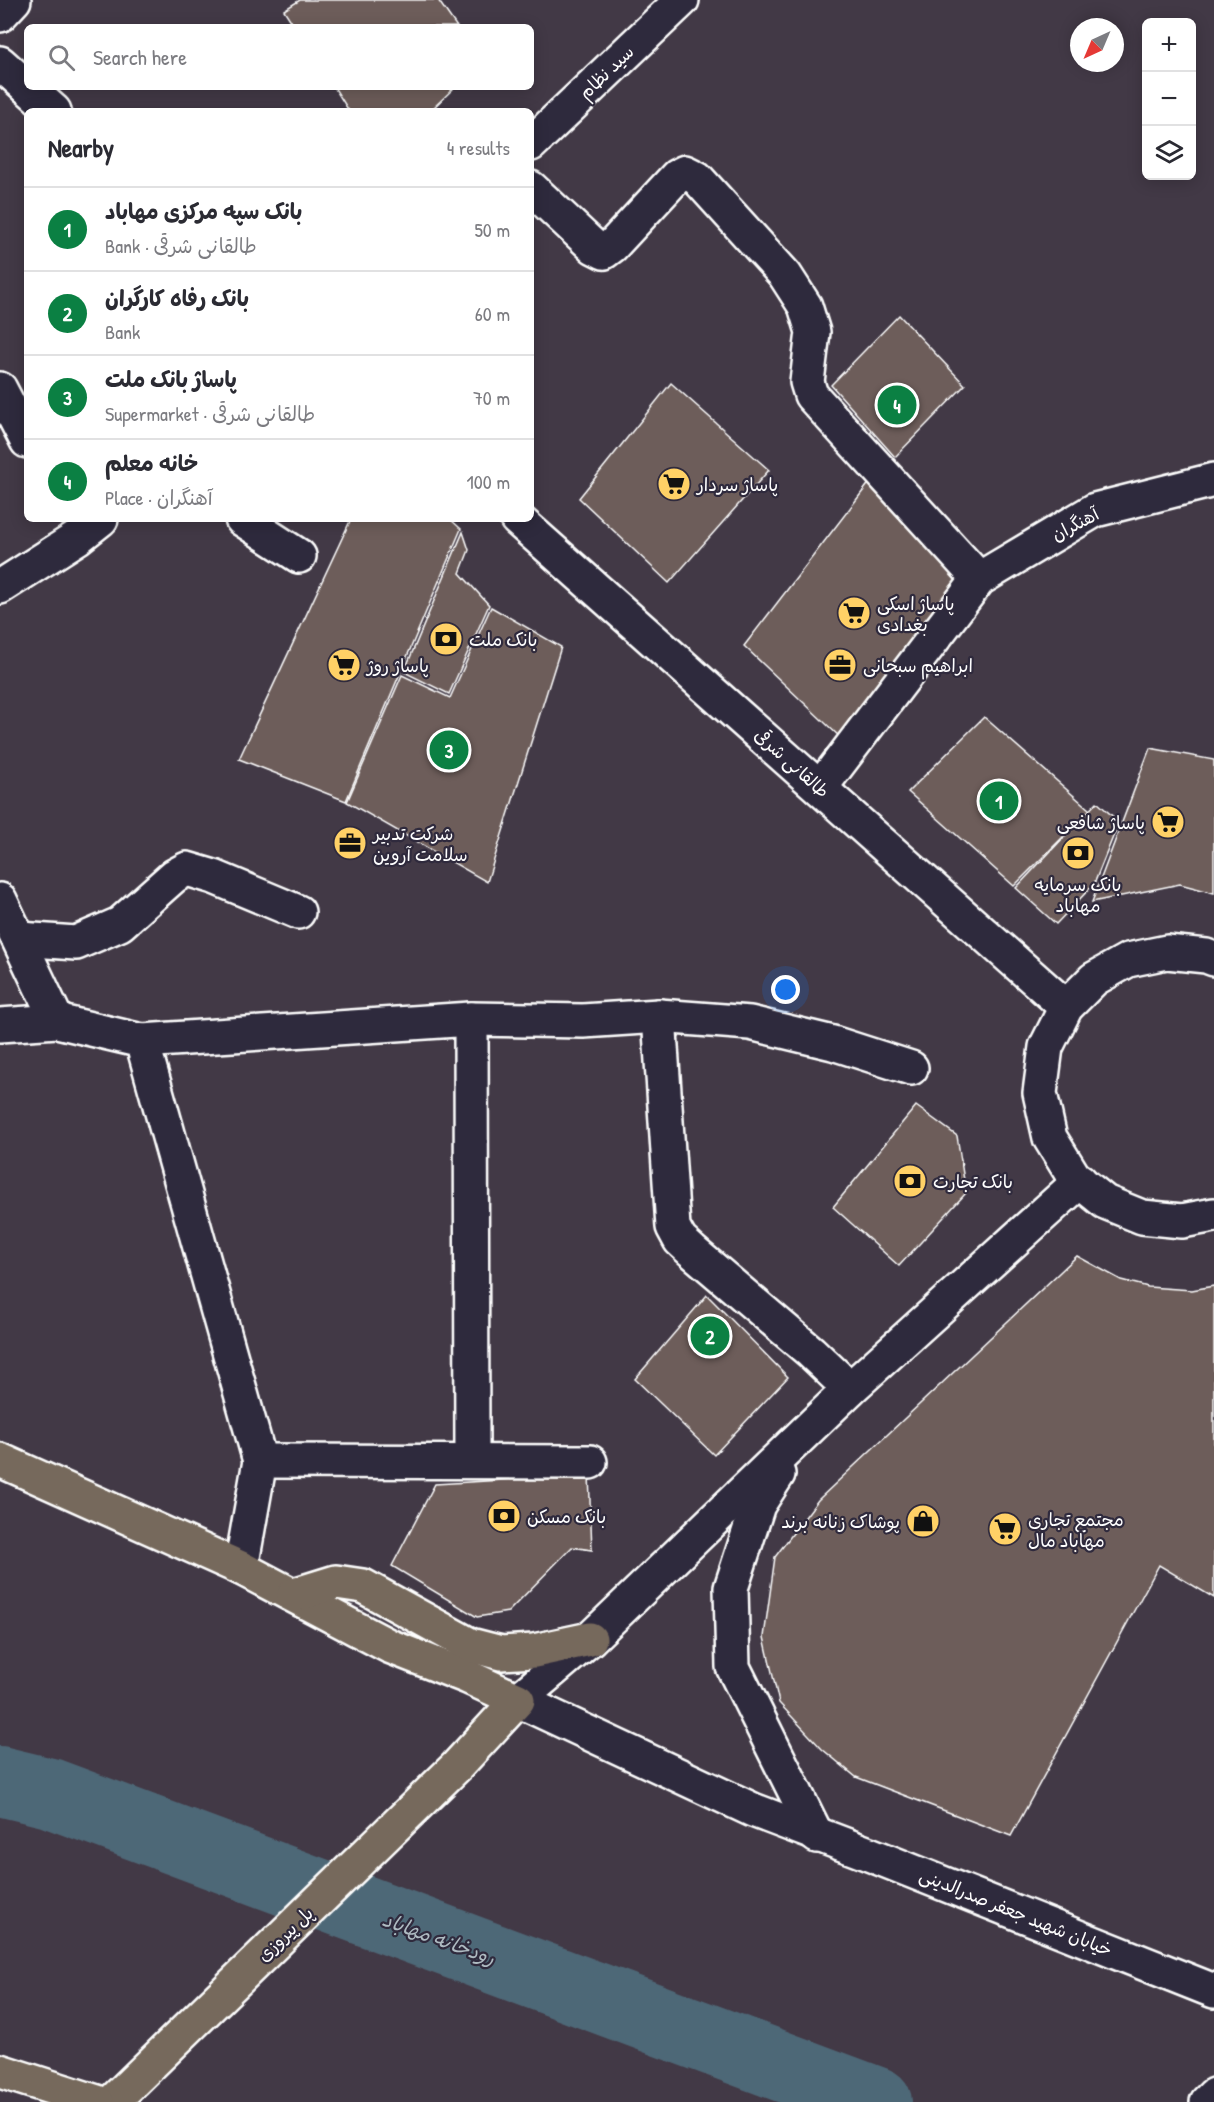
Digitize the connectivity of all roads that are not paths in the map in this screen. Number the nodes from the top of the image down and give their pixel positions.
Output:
1 (14, 0) edge
2 (682, 0) edge
3 (0, 15) edge
4 (0, 63) edge
5 (24, 84) edge
6 (30, 90) edge
7 (51, 108) edge
8 (534, 141) edge
9 (534, 191) edge
10 (0, 389) edge
11 (24, 435) edge
12 (1214, 480) edge
13 (247, 522) edge
14 (520, 522) edge
15 (82, 525) edge
16 (299, 556) dead end
17 (979, 579) junction
18 (0, 587) edge
19 (820, 788) junction
20 (0, 900) edge
21 (298, 912) dead end
22 (19, 939) junction
23 (1214, 959) edge
24 (1066, 1007) junction
25 (659, 1016) junction
26 (471, 1019) junction
27 (57, 1021) junction
28 (0, 1025) edge
29 (142, 1041) junction
30 (910, 1068) dead end
31 (1080, 1181) junction
32 (1214, 1215) edge
33 (850, 1389) junction
34 (802, 1437) junction
35 (0, 1460) edge
36 (260, 1461) junction
37 (472, 1461) junction
38 (590, 1462) dead end
39 (241, 1568) junction
40 (294, 1595) junction
41 (590, 1639) junction
42 (518, 1700) junction
43 (816, 1836) junction
44 (1214, 1990) edge
45 (0, 2071) edge
46 (1214, 2095) edge
47 (97, 2102) edge
48 (112, 2102) edge
49 (1207, 2102) edge

1 - 3 street
2 - 8 street, سید نظام
4 - 5 street
6 - 7 street
9 - 17 street
10 - 11 street
12 - 17 street, آهنگران
13 - 16 street
14 - 19 street, طالقانی شرقی
15 - 18 street
17 - 19 street
19 - 24 street, طالقانی شرقی
20 - 22 street
21 - 22 street
22 - 27 street
23 - 24 street
24 - 31 street
25 - 26 street
25 - 30 street
25 - 33 street
26 - 29 street
26 - 37 street
27 - 28 street
27 - 29 street
29 - 36 street
31 - 32 street
31 - 33 street
33 - 34 street
34 - 41 street
34 - 43 street
35 - 39 main road
36 - 37 street
36 - 39 street
37 - 38 street
39 - 40 main road
40 - 41 main road
40 - 42 main road
41 - 42 street
42 - 43 street, خیابان شهید جعفر صدرالدینی
42 - 48 main road, پل پیروزی
43 - 44 street, خیابان شهید جعفر صدرالدینی
45 - 47 main road
46 - 49 street

